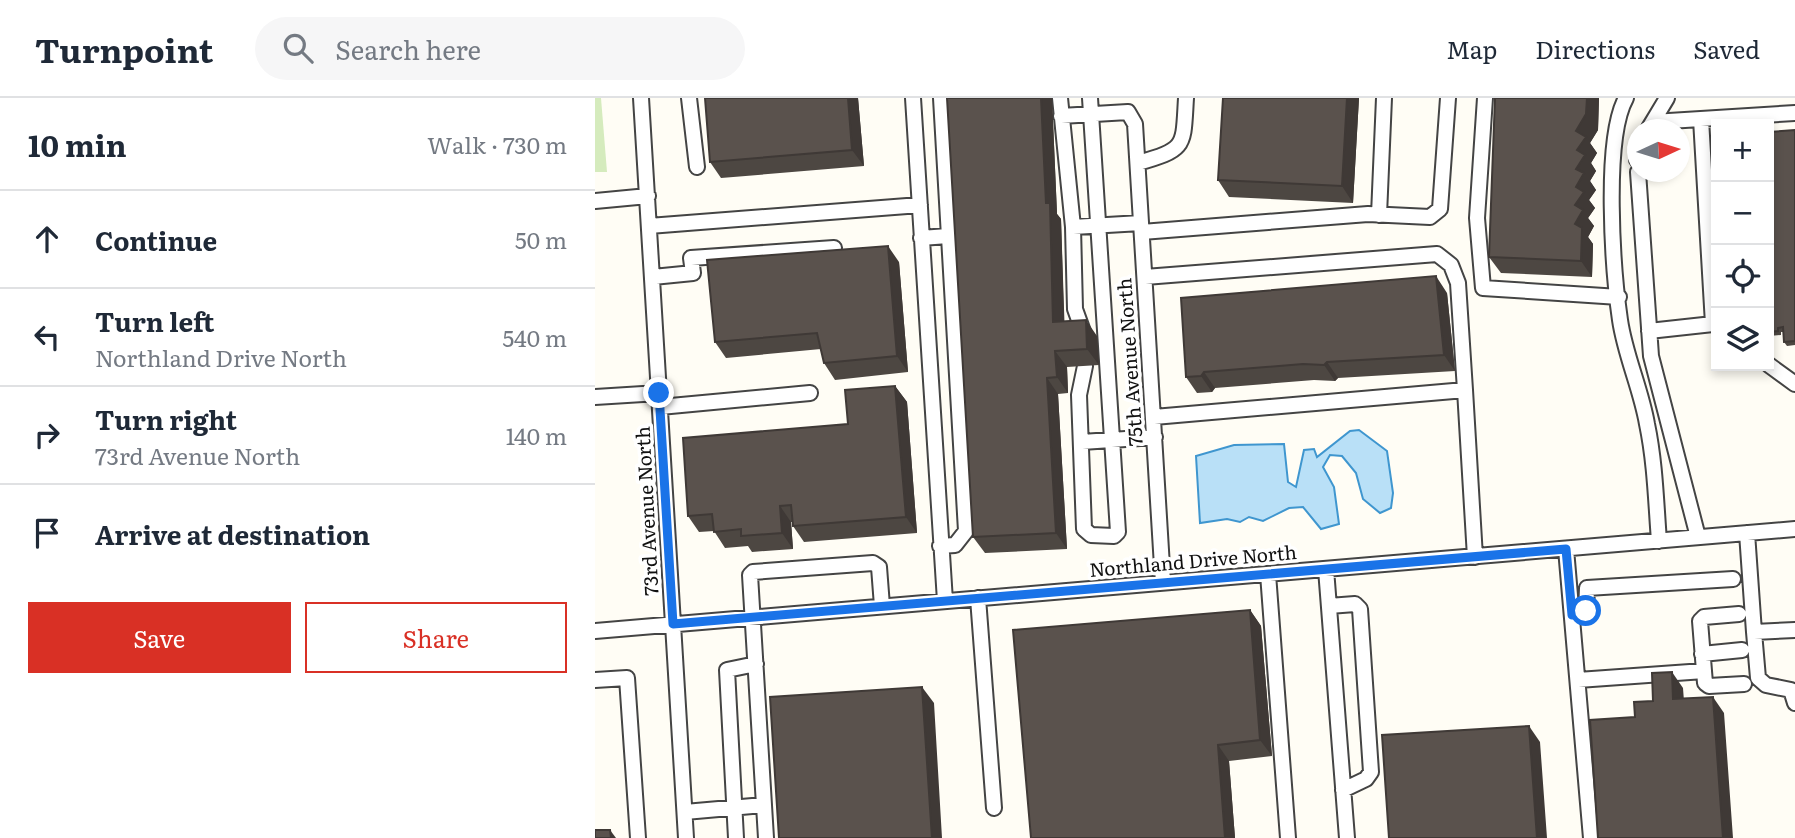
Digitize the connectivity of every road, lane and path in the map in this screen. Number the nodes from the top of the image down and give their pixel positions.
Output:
1 (641, 98) edge
2 (689, 98) edge
3 (913, 98) edge
4 (941, 98) edge
5 (1060, 98) edge
6 (1090, 98) edge
7 (1186, 98) edge
8 (1384, 98) edge
9 (1448, 98) edge
10 (1485, 98) edge
11 (1667, 98) edge
12 (1622, 101) edge
13 (1795, 113) edge
14 (1091, 114) junction
15 (1061, 116) junction
16 (1655, 119) edge
17 (1701, 119) junction
18 (1690, 121) edge
19 (1138, 163) junction
20 (697, 167) dead end
21 (1639, 182) edge
22 (648, 197) junction
23 (595, 201) edge
24 (920, 205) junction
25 (1379, 215) junction
26 (1711, 219) edge
27 (649, 226) junction
28 (1100, 226) junction
29 (1073, 227) junction
30 (1141, 228) junction
31 (949, 236) junction
32 (921, 238) junction
33 (1713, 245) edge
34 (834, 248) edge
35 (653, 277) junction
36 (1145, 277) junction
37 (1619, 297) junction
38 (1714, 308) edge
39 (1711, 325) edge
40 (1649, 331) junction
41 (1084, 337) edge
42 (956, 355) junction
43 (929, 357) junction
44 (1086, 366) dead end
45 (1774, 369) edge
46 (1795, 384) edge
47 (1465, 390) junction
48 (810, 393) dead end
49 (595, 397) edge
50 (660, 400) junction
51 (1154, 417) junction
52 (1155, 437) junction
53 (1114, 439) junction
54 (1082, 442) junction
55 (1795, 529) edge
56 (1747, 533) junction
57 (1698, 537) junction
58 (1659, 541) junction
59 (940, 546) junction
60 (1566, 549) junction
61 (1475, 557) junction
62 (1326, 569) junction
63 (1268, 574) junction
64 (1733, 579) dead end
65 (1163, 583) junction
66 (978, 598) junction
67 (945, 601) junction
68 (882, 606) junction
69 (1329, 606) junction
70 (1572, 610) junction
71 (1739, 614) dead end
72 (753, 617) junction
73 (673, 624) junction
74 (1795, 630) edge
75 (595, 631) edge
76 (1754, 632) junction
77 (1742, 650) dead end
78 (1702, 654) junction
79 (756, 664) junction
80 (1704, 671) junction
81 (595, 680) edge
82 (1578, 680) junction
83 (1744, 684) dead end
84 (1795, 703) edge
85 (1343, 790) junction
86 (764, 805) junction
87 (734, 808) junction
88 (994, 808) dead end
89 (685, 811) junction
90 (638, 838) edge
91 (686, 838) edge
92 (736, 838) edge
93 (766, 838) edge
94 (1288, 838) edge
95 (1347, 838) edge
96 (1591, 838) edge

1 - 22 street, 73rd Avenue North
2 - 20 street
3 - 24 street
4 - 31 street
5 - 15 street
6 - 14 street
7 - 19 street
8 - 25 street
9 - 25 street
10 - 37 street
11 - 16 street
12 - 37 street
13 - 17 street
14 - 15 street
14 - 19 street, 75th Avenue North
14 - 28 street
15 - 29 street
17 - 18 street
17 - 26 street
19 - 30 street, 75th Avenue North
21 - 40 street
22 - 23 street
22 - 27 street, 73rd Avenue North
24 - 27 street
24 - 32 street
25 - 30 street
27 - 35 street, 73rd Avenue North
28 - 29 street
28 - 30 street
28 - 53 street
29 - 41 street
30 - 36 street, 75th Avenue North
31 - 32 street
31 - 42 street
32 - 43 street
33 - 38 street
34 - 35 street
35 - 50 street, 73rd Avenue North
36 - 47 street
36 - 51 street, 75th Avenue North
37 - 58 street
39 - 40 street
40 - 57 street
42 - 43 street
42 - 59 street
43 - 59 street
44 - 54 street
45 - 46 street
47 - 51 street
47 - 61 street
48 - 50 street
49 - 50 street
50 - 73 street, 73rd Avenue North
51 - 52 street, 75th Avenue North
52 - 53 street
52 - 65 street, 75th Avenue North
53 - 54 street
53 - 54 street
55 - 56 street, Northland Drive North
56 - 57 street, Northland Drive North
56 - 76 street
57 - 58 street, Northland Drive North
58 - 60 street, Northland Drive North
59 - 67 street
60 - 61 street, Northland Drive North
60 - 70 street
61 - 62 street, Northland Drive North
62 - 63 street, Northland Drive North
62 - 69 street
63 - 65 street, Northland Drive North
63 - 94 street
64 - 70 street
65 - 66 street, Northland Drive North
66 - 67 street, Northland Drive North
66 - 88 street
67 - 68 street, Northland Drive North
68 - 72 street, Northland Drive North
68 - 72 street
69 - 85 street
69 - 85 street
70 - 82 street
71 - 78 street
72 - 73 street, Northland Drive North
72 - 79 street
73 - 75 street, Northland Drive North
73 - 89 street, 73rd Avenue North
74 - 76 street
76 - 84 street
77 - 78 street
78 - 80 street
79 - 86 street
79 - 87 street
80 - 82 street
80 - 83 street
81 - 90 street
82 - 96 street
85 - 95 street
86 - 87 street
86 - 93 street
87 - 89 street
87 - 92 street
89 - 91 street, 73rd Avenue North

